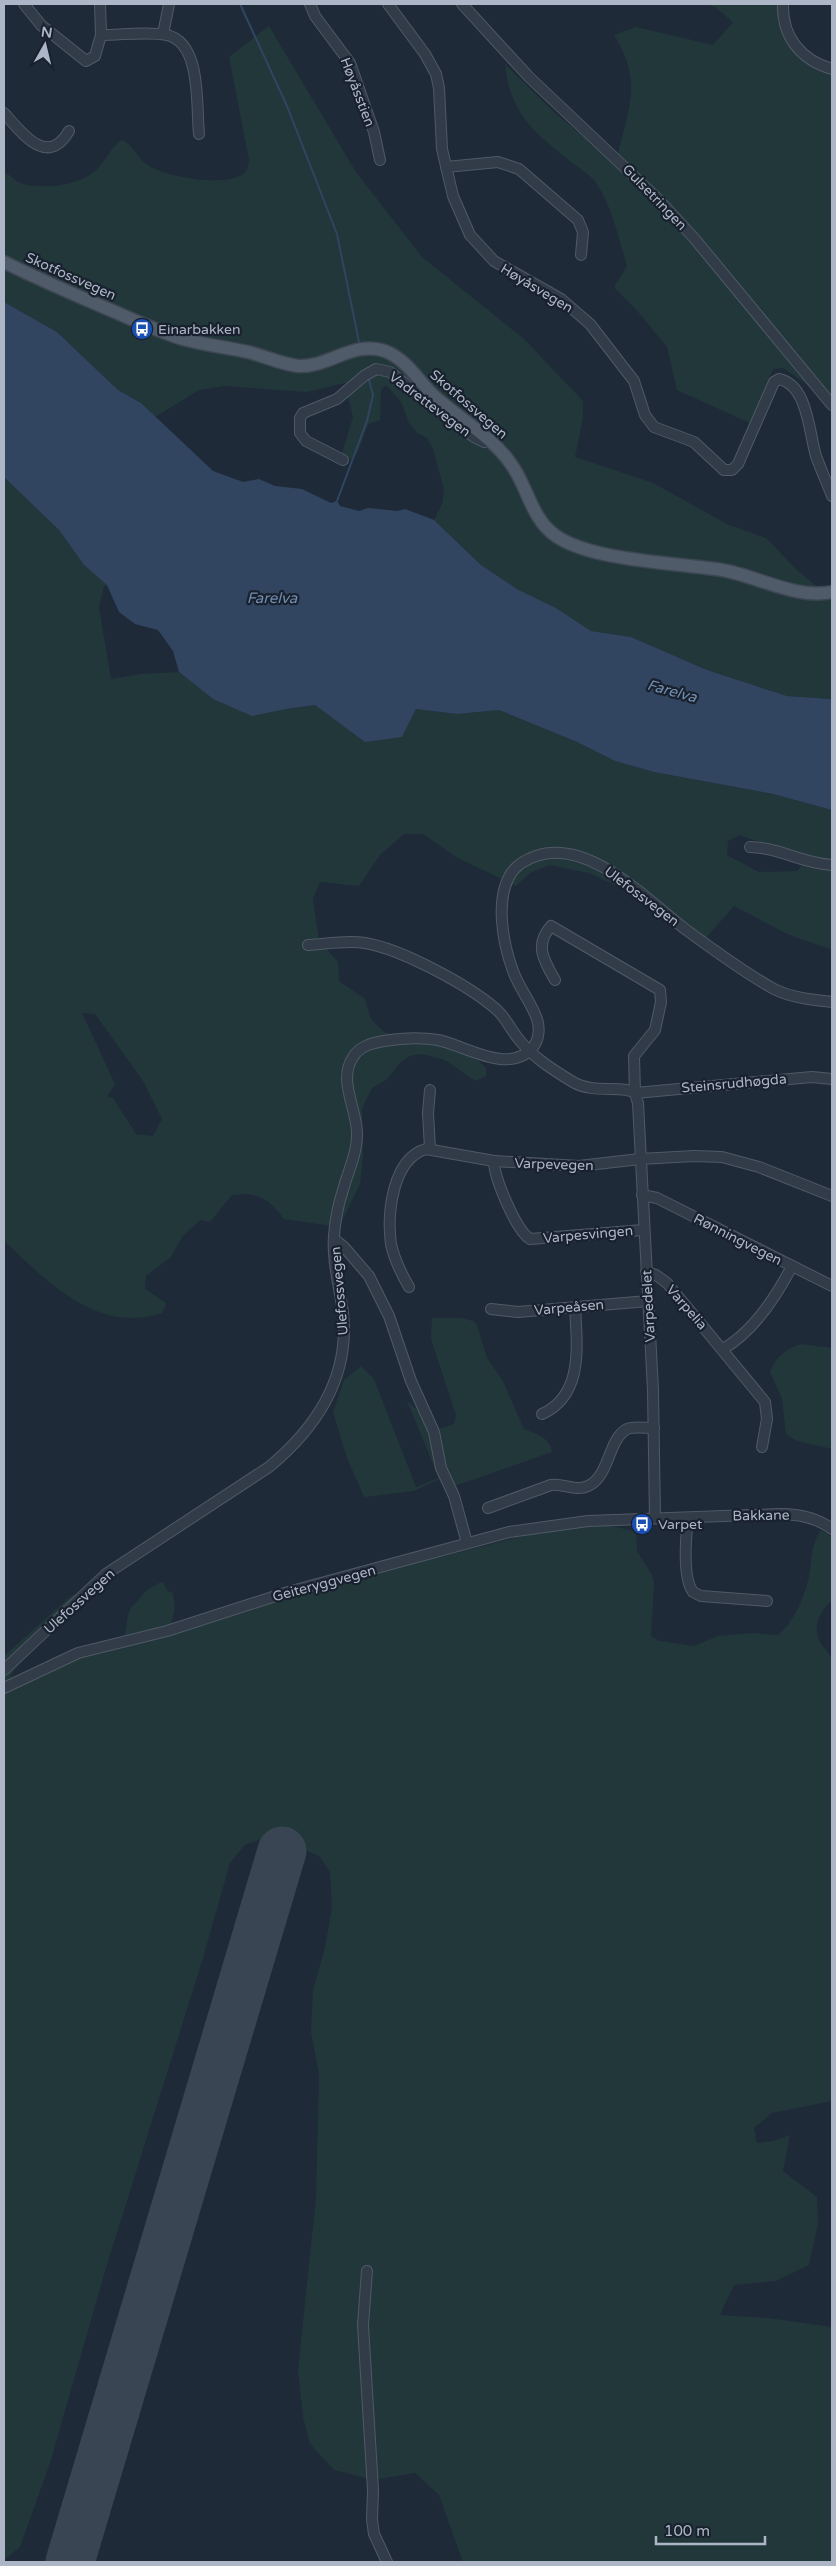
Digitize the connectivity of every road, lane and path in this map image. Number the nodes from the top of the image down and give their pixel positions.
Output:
1 (24, 4) edge
2 (100, 4) edge
3 (169, 4) edge
4 (310, 4) edge
5 (388, 4) edge
6 (462, 4) edge
7 (783, 4) edge
8 (162, 34) junction
9 (101, 35) junction
10 (832, 69) edge
11 (4, 113) edge
12 (69, 131) dead end
13 (199, 134) dead end
14 (380, 160) dead end
15 (446, 167) junction
16 (581, 256) dead end
17 (4, 262) edge
18 (832, 405) edge
19 (492, 442) junction
20 (343, 460) dead end
21 (832, 496) edge
22 (832, 592) edge
23 (750, 847) dead end
24 (832, 865) edge
25 (308, 945) dead end
26 (555, 980) dead end
27 (832, 1002) edge
28 (530, 1051) junction
29 (832, 1079) edge
30 (430, 1090) dead end
31 (635, 1094) junction
32 (430, 1148) junction
33 (640, 1159) junction
34 (494, 1161) junction
35 (642, 1195) junction
36 (832, 1196) edge
37 (644, 1230) junction
38 (334, 1239) junction
39 (792, 1266) junction
40 (646, 1272) junction
41 (409, 1286) dead end
42 (832, 1286) edge
43 (648, 1301) junction
44 (575, 1307) junction
45 (491, 1309) dead end
46 (723, 1349) junction
47 (542, 1414) dead end
48 (654, 1428) junction
49 (762, 1447) dead end
50 (488, 1508) dead end
51 (655, 1518) junction
52 (688, 1518) junction
53 (832, 1529) edge
54 (467, 1543) junction
55 (767, 1601) dead end
56 (4, 1670) edge
57 (4, 1688) edge
58 (367, 2271) dead end
59 (387, 2562) edge

1 - 9 street
2 - 9 street
3 - 8 street
4 - 14 street, Høyåsstien
5 - 15 street, Høyåsvegen
6 - 18 street, Gulsetringen
7 - 10 street
8 - 9 street
8 - 13 street
11 - 12 street
15 - 16 street
15 - 21 street, Høyåsvegen
17 - 19 main road, Skotfossvegen
19 - 20 street, Vadrettevegen
19 - 22 main road, Skotfossvegen
23 - 24 street
25 - 28 street
26 - 31 street, Varpedelet
27 - 28 street, Ulefossvegen
28 - 31 street
28 - 38 street, Ulefossvegen
29 - 31 street, Steinsrudhøgda
30 - 32 street
31 - 33 street, Varpedelet
32 - 34 street, Varpevegen
32 - 41 street
33 - 34 street, Varpevegen
33 - 35 street, Varpedelet
33 - 36 street, Varpevegen
34 - 37 street, Varpesvingen
35 - 37 street, Varpedelet
35 - 39 street, Rønningvegen
37 - 40 street, Varpedelet
38 - 54 street
38 - 56 street, Ulefossvegen
39 - 42 street, Rønningvegen
39 - 46 street
40 - 43 street, Varpedelet
40 - 46 street, Varpelia
43 - 44 street, Varpeåsen
43 - 48 street, Varpedelet
44 - 45 street, Varpeåsen
44 - 47 street
46 - 49 street, Varpelia
48 - 50 street
48 - 51 street, Varpedelet
51 - 52 street, Bakkane
51 - 54 street, Geiteryggvegen
52 - 53 street, Bakkane
52 - 55 street
54 - 57 street, Geiteryggvegen
58 - 59 street

